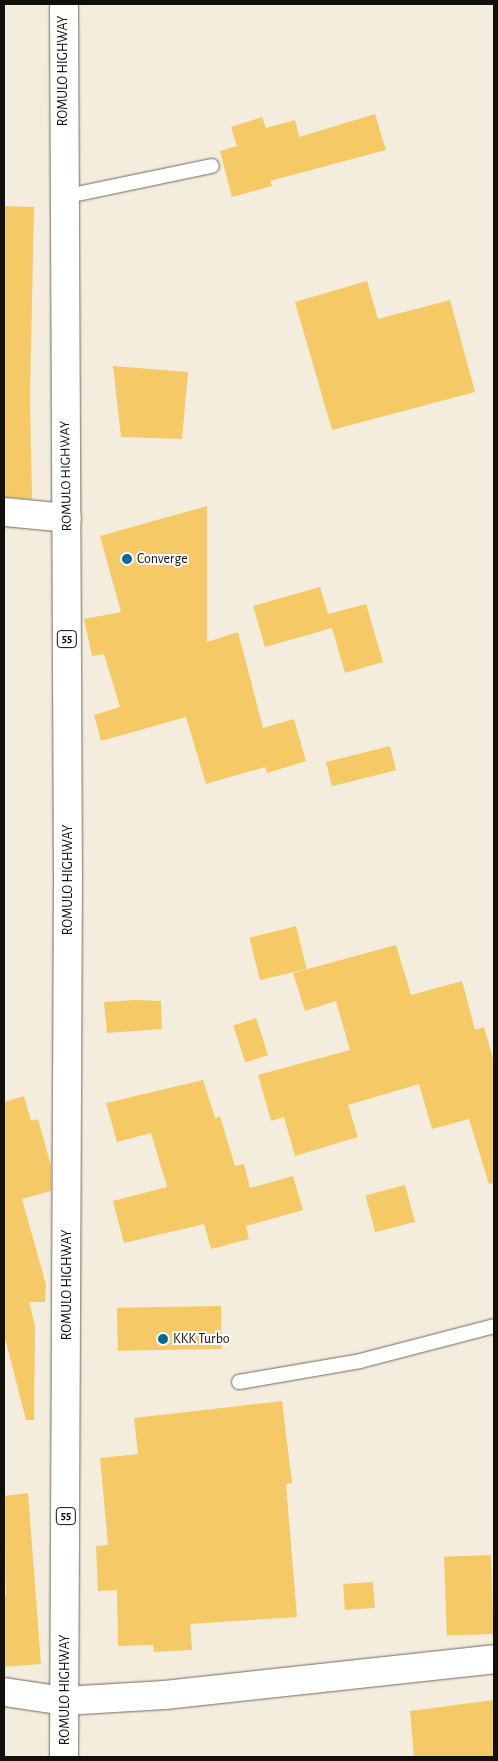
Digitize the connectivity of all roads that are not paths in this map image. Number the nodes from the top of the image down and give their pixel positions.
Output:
1 (64, 4) edge
2 (212, 166) dead end
3 (63, 197) junction
4 (4, 512) edge
5 (67, 518) junction
6 (494, 1326) edge
7 (239, 1382) dead end
8 (494, 1659) edge
9 (4, 1692) edge
10 (64, 1700) junction
11 (64, 1757) edge

1 - 3 main road, ROMULO HIGHWAY / 55
2 - 3 lane
3 - 5 main road, ROMULO HIGHWAY / 55
4 - 5 main road
5 - 10 main road, ROMULO HIGHWAY / 55
6 - 7 lane
8 - 10 main road
9 - 10 main road
10 - 11 main road, ROMULO HIGHWAY / 55

